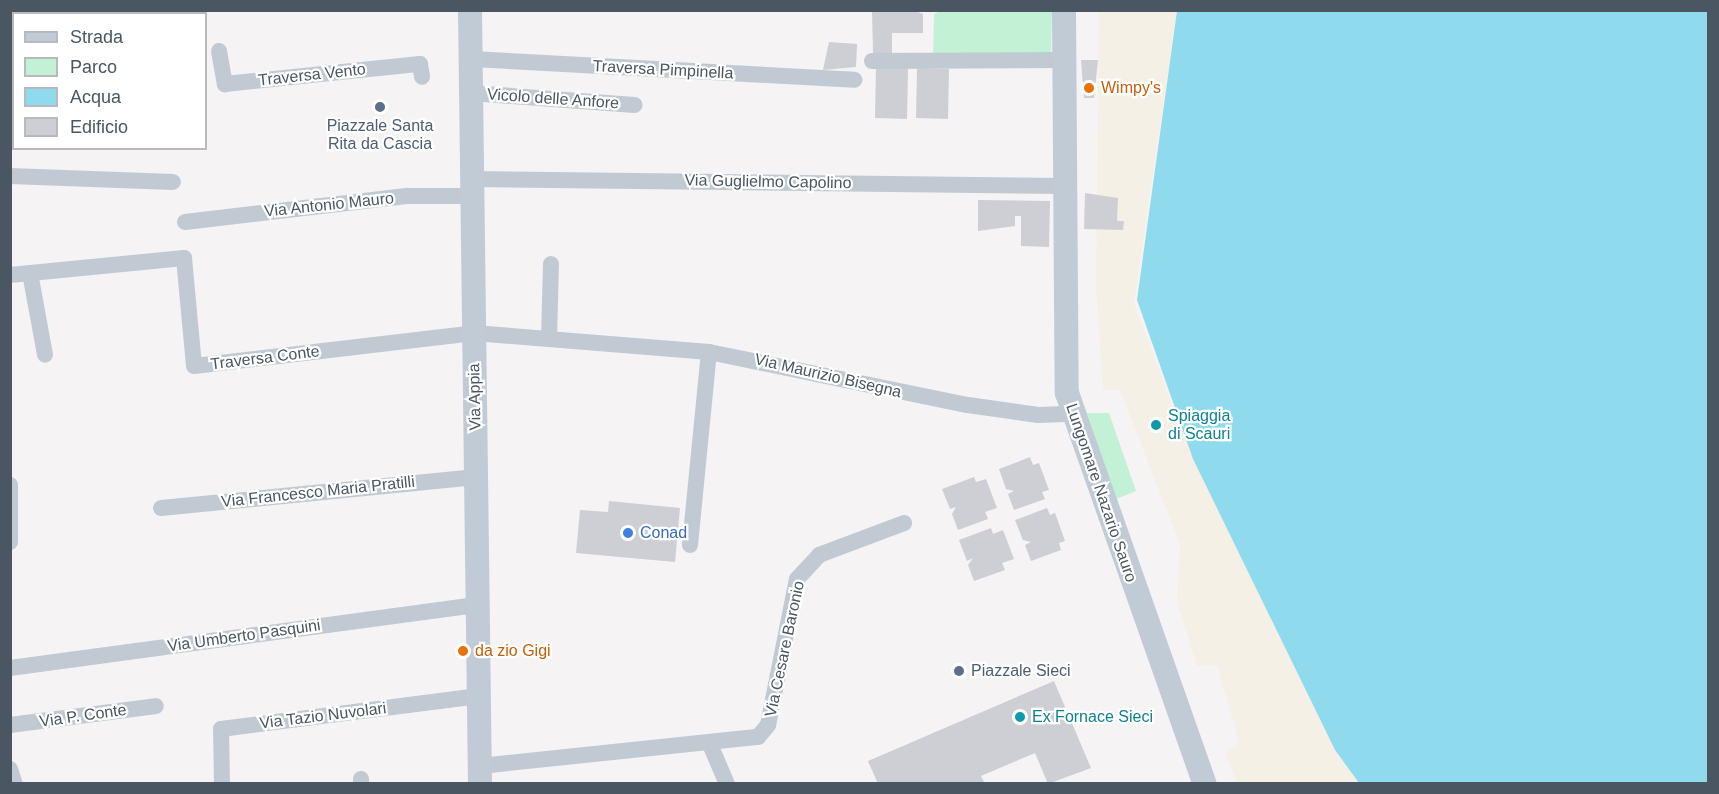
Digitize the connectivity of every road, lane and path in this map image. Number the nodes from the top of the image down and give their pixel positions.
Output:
1 (470, 10) edge
2 (1064, 10) edge
3 (219, 51) dead end
4 (471, 59) junction
5 (1064, 60) junction
6 (872, 61) dead end
7 (422, 77) dead end
8 (854, 80) dead end
9 (471, 93) junction
10 (635, 105) dead end
11 (10, 176) edge
12 (173, 182) dead end
13 (1064, 186) junction
14 (473, 188) junction
15 (185, 222) dead end
16 (551, 264) dead end
17 (30, 273) junction
18 (10, 275) edge
19 (474, 333) junction
20 (549, 339) junction
21 (709, 352) junction
22 (45, 355) dead end
23 (1072, 414) junction
24 (476, 477) junction
25 (10, 485) edge
26 (161, 508) dead end
27 (904, 523) dead end
28 (10, 542) edge
29 (690, 545) dead end
30 (478, 605) junction
31 (10, 668) edge
32 (479, 696) junction
33 (156, 706) dead end
34 (10, 725) edge
35 (709, 742) junction
36 (10, 769) edge
37 (480, 775) edge
38 (15, 783) edge
39 (222, 783) edge
40 (727, 783) edge
41 (1205, 783) edge

1 - 4 street, Via Appia
2 - 5 street, Lungomare Nazario Sauro
3 - 7 street, Traversa Vento
4 - 8 street, Traversa Pimpinella
4 - 9 street, Via Appia
5 - 6 street
5 - 13 street, Lungomare Nazario Sauro
9 - 10 street, Vicolo delle Anfore
9 - 14 street, Via Appia
11 - 12 street
13 - 14 street, Via Guglielmo Capolino
13 - 23 street, Lungomare Nazario Sauro
14 - 15 street, Via Antonio Mauro
14 - 19 street, Via Appia
16 - 20 street
17 - 18 street, Traversa Conte
17 - 19 street, Traversa Conte
17 - 22 street
19 - 20 street, Via Maurizio Bisegna
19 - 24 street, Via Appia
20 - 21 street, Via Maurizio Bisegna
21 - 23 street, Via Maurizio Bisegna
21 - 29 street
23 - 41 street, Lungomare Nazario Sauro
24 - 26 street, Via Francesco Maria Pratilli
24 - 30 street, Via Appia
25 - 28 street
27 - 35 street, Via Cesare Baronio
30 - 31 street, Via Umberto Pasquini
30 - 32 street, Via Appia
32 - 37 street, Via Appia
32 - 39 street, Via Tazio Nuvolari
33 - 34 street, Via P. Conte
35 - 37 street, Via Cesare Baronio
35 - 40 street
36 - 38 street

